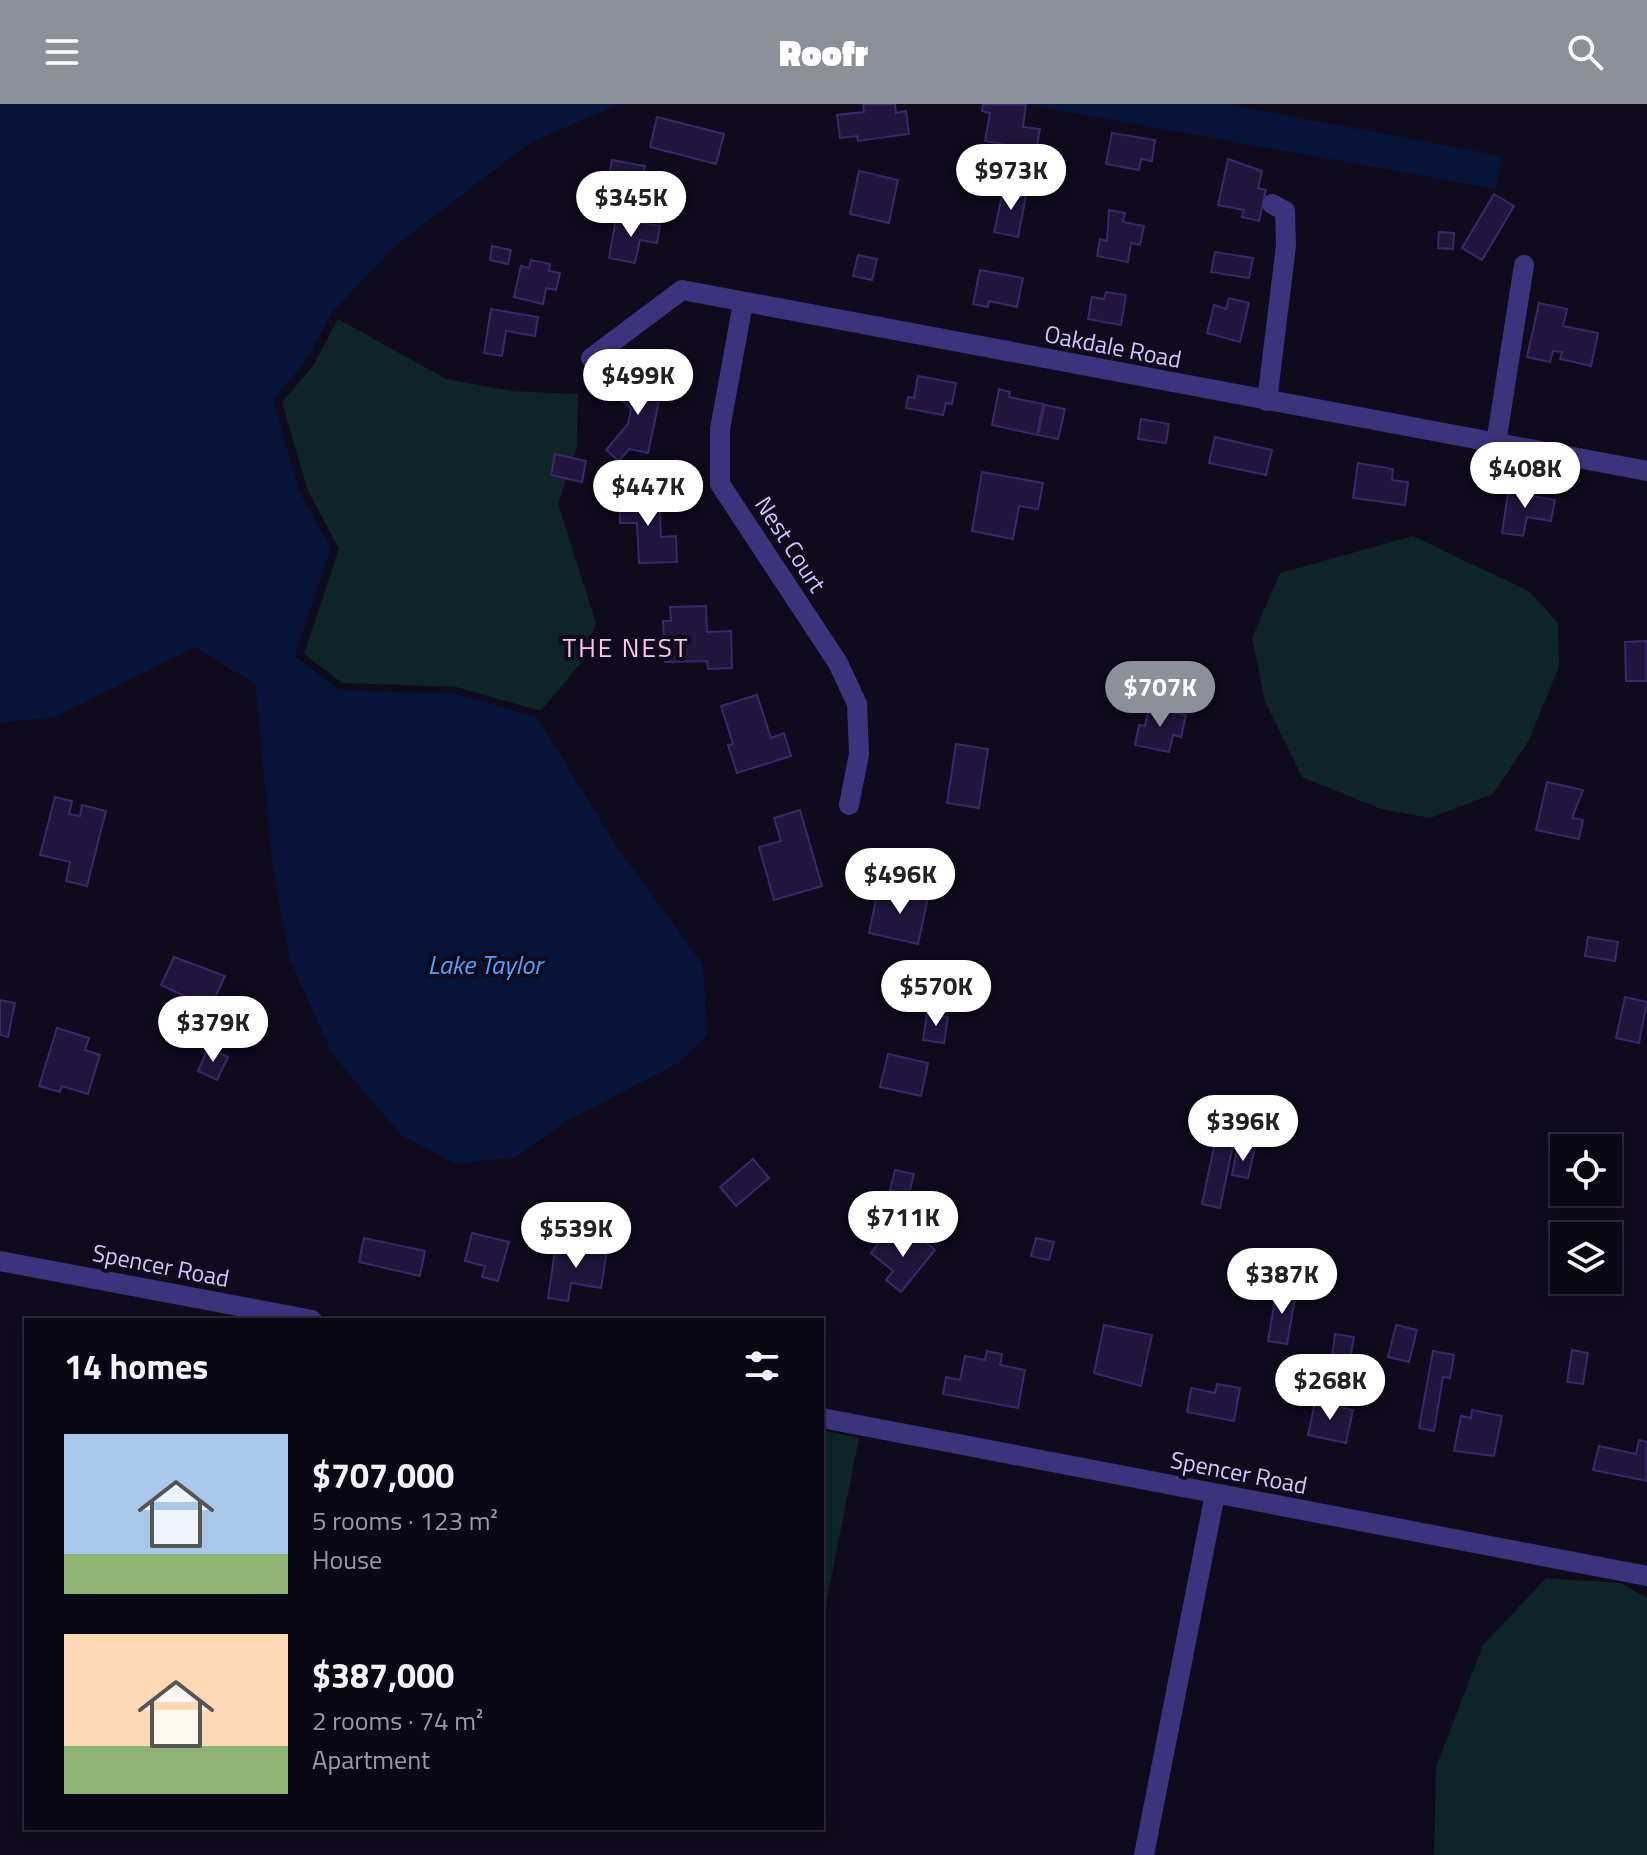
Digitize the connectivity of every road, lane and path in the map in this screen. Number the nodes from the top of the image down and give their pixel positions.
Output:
1 (1272, 204) dead end
2 (1524, 265) dead end
3 (743, 303) junction
4 (591, 358) dead end
5 (1267, 401) junction
6 (1496, 443) junction
7 (1647, 471) edge
8 (849, 805) dead end
9 (0, 1261) edge
10 (301, 1318) edge
11 (824, 1418) edge
12 (1215, 1494) junction
13 (1647, 1576) edge
14 (1144, 1855) edge

1 - 5 street
2 - 6 street
3 - 4 street, Oakdale Road
3 - 5 street, Oakdale Road
3 - 8 street, Nest Court
5 - 6 street, Oakdale Road
6 - 7 street, Oakdale Road
9 - 10 street, Spencer Road
11 - 12 street, Spencer Road
12 - 13 street, Spencer Road
12 - 14 street

